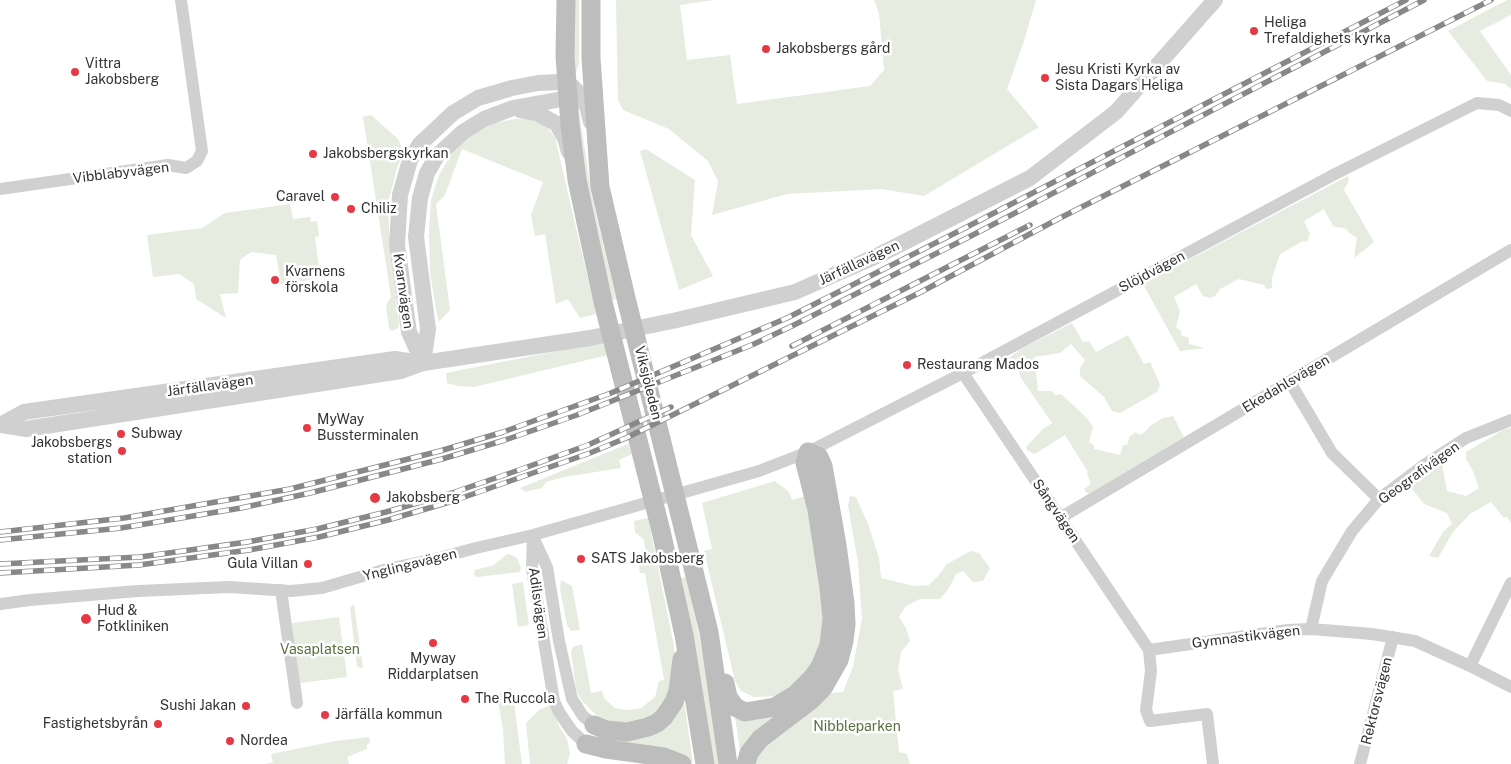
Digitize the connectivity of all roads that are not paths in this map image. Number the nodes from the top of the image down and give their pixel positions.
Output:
1 (181, 0) edge
2 (566, 0) edge
3 (591, 0) edge
4 (1215, 0) edge
5 (565, 56) junction
6 (591, 58) junction
7 (538, 83) junction
8 (571, 91) junction
9 (513, 108) junction
10 (1511, 111) edge
11 (596, 140) junction
12 (577, 180) junction
13 (0, 190) edge
14 (1511, 250) edge
15 (423, 363) junction
16 (962, 373) junction
17 (1290, 382) junction
18 (1511, 420) edge
19 (0, 425) edge
20 (808, 452) junction
21 (1379, 499) junction
22 (1060, 518) junction
23 (533, 535) junction
24 (1511, 583) edge
25 (282, 590) junction
26 (0, 604) edge
27 (1311, 629) junction
28 (709, 632) junction
29 (684, 635) junction
30 (1393, 637) junction
31 (1149, 650) junction
32 (1470, 666) junction
33 (1511, 687) edge
34 (297, 703) dead end
35 (594, 725) joint
36 (586, 744) joint
37 (682, 764) edge
38 (705, 764) edge
39 (728, 764) edge
40 (746, 764) edge
41 (1213, 764) edge
42 (1360, 764) edge

1 - 13 street, Vibblabyvägen
2 - 5 main road, Viksjöleden
3 - 6 main road, Viksjöleden
4 - 15 street, Järfällavägen
5 - 7 street
5 - 8 main road, Viksjöleden
6 - 8 street
6 - 11 main road, Viksjöleden
7 - 8 street, Kvarnvägen
7 - 15 street, Kvarnvägen
8 - 9 street, Kvarnvägen
8 - 11 street
8 - 12 main road, Viksjöleden
9 - 12 street
9 - 15 street, Kvarnvägen
10 - 16 street, Slöjdvägen
11 - 28 main road, Viksjöleden
12 - 29 main road, Viksjöleden
14 - 17 street, Ekedahlsvägen
15 - 19 street, Järfällavägen
16 - 20 street, Slöjdvägen
16 - 22 street, Sångvägen
17 - 21 street
17 - 22 street, Ekedahlsvägen
18 - 21 street, Geografivägen
20 - 23 street, Ynglingavägen
20 - 28 main road
20 - 40 main road
21 - 27 street, Geografivägen
22 - 31 street, Sångvägen
23 - 25 street, Ynglingavägen
23 - 35 street, Adilsvägen
23 - 36 street, Adilsvägen
24 - 32 street
25 - 26 street, Ynglingavägen
25 - 34 street
27 - 30 street, Gymnastikvägen
27 - 31 street, Gymnastikvägen
28 - 39 main road, Viksjöleden
29 - 35 main road
29 - 38 main road, Viksjöleden
30 - 32 street, Gymnastikvägen
30 - 42 street, Rektorsvägen
31 - 41 street
32 - 33 street, Gymnastikvägen
36 - 37 main road

